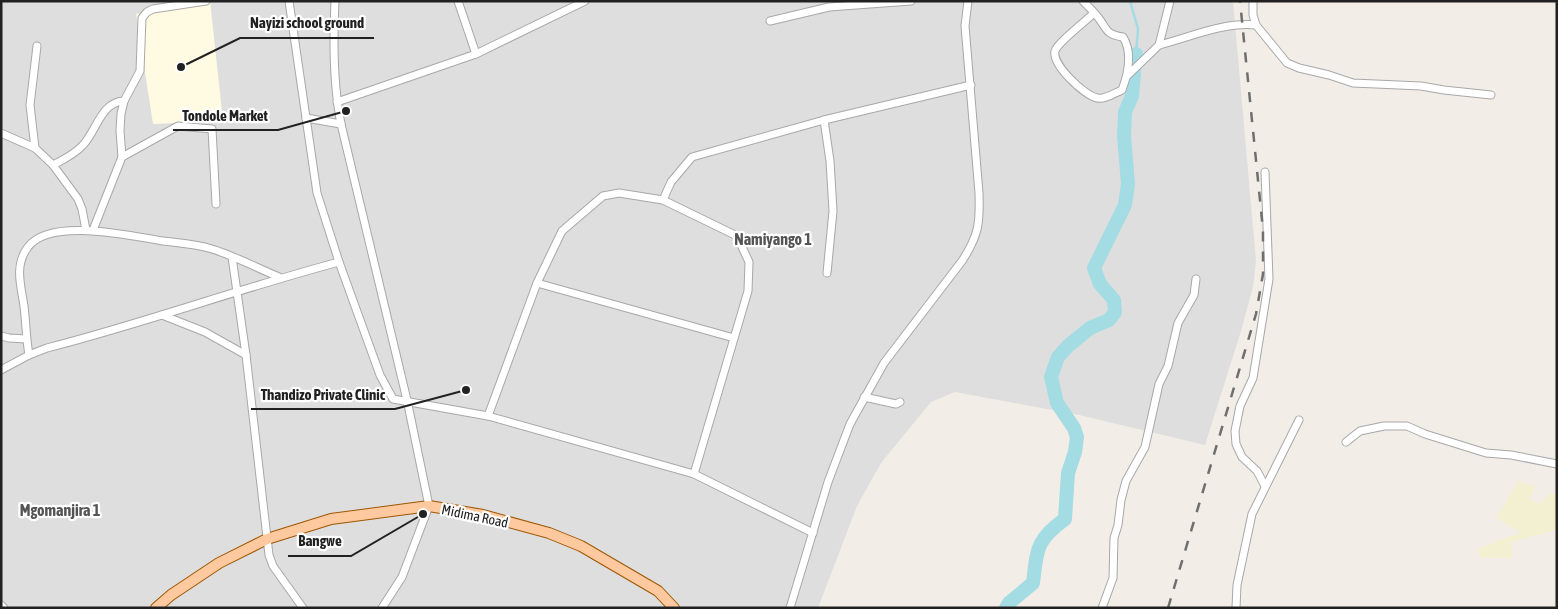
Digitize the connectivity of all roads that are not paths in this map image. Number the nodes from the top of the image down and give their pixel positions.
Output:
1 (206, 1) edge
2 (289, 1) edge
3 (335, 1) edge
4 (458, 1) edge
5 (585, 1) edge
6 (911, 1) edge
7 (968, 1) edge
8 (1083, 1) edge
9 (1170, 1) edge
10 (1253, 1) edge
11 (1094, 13) junction
12 (770, 21) dead end
13 (1256, 25) junction
14 (38, 46) dead end
15 (1159, 46) junction
16 (476, 54) junction
17 (1127, 76) junction
18 (971, 85) junction
19 (1490, 94) dead end
20 (124, 101) junction
21 (337, 102) junction
22 (306, 118) junction
23 (824, 120) junction
24 (341, 124) junction
25 (1, 133) edge
26 (35, 148) junction
27 (122, 157) junction
28 (53, 165) junction
29 (1265, 172) dead end
30 (664, 200) junction
31 (216, 204) dead end
32 (90, 230) junction
33 (232, 257) junction
34 (339, 262) junction
35 (827, 273) dead end
36 (279, 277) junction
37 (1196, 279) dead end
38 (537, 283) junction
39 (237, 292) junction
40 (162, 315) junction
41 (1, 336) edge
42 (734, 338) junction
43 (26, 339) junction
44 (29, 355) junction
45 (246, 355) junction
46 (1, 370) edge
47 (864, 397) junction
48 (407, 400) junction
49 (900, 402) dead end
50 (488, 416) junction
51 (1299, 420) dead end
52 (1346, 442) dead end
53 (1557, 464) edge
54 (694, 474) junction
55 (1265, 486) junction
56 (429, 506) junction
57 (813, 533) junction
58 (268, 539) junction
59 (156, 608) edge
60 (303, 608) edge
61 (382, 608) edge
62 (674, 608) edge
63 (790, 608) edge
64 (1102, 608) edge
65 (1236, 608) edge

1 - 20 street
2 - 22 street
3 - 21 street
4 - 16 street
5 - 16 street
6 - 12 street
7 - 18 street
8 - 11 street
9 - 15 street
10 - 13 street
11 - 17 street
11 - 17 street
13 - 15 street
13 - 19 street
14 - 26 street
15 - 17 street
16 - 21 street
18 - 23 street
18 - 47 street
20 - 27 street
20 - 28 street
21 - 24 street
22 - 24 street
22 - 34 street
23 - 30 street
23 - 35 street
24 - 48 street
25 - 26 street
26 - 28 street
27 - 31 street
27 - 32 street
28 - 32 street
29 - 55 street
30 - 38 street
30 - 42 street
32 - 33 street
32 - 43 street
33 - 36 street
33 - 39 street
34 - 36 street
34 - 48 street
36 - 39 street
37 - 64 street
38 - 42 street
38 - 50 street
39 - 40 street
39 - 45 street
40 - 44 street
40 - 45 street
41 - 43 street
42 - 54 street
43 - 44 street
44 - 46 street
45 - 58 street
47 - 49 street
47 - 57 street
48 - 50 street
48 - 56 street
50 - 54 street
51 - 55 street
52 - 53 street
54 - 57 street
55 - 65 street
56 - 58 main road, Midima Road
56 - 61 street
56 - 62 main road, Midima Road
57 - 63 street
58 - 59 main road, Midima Road
58 - 60 street

